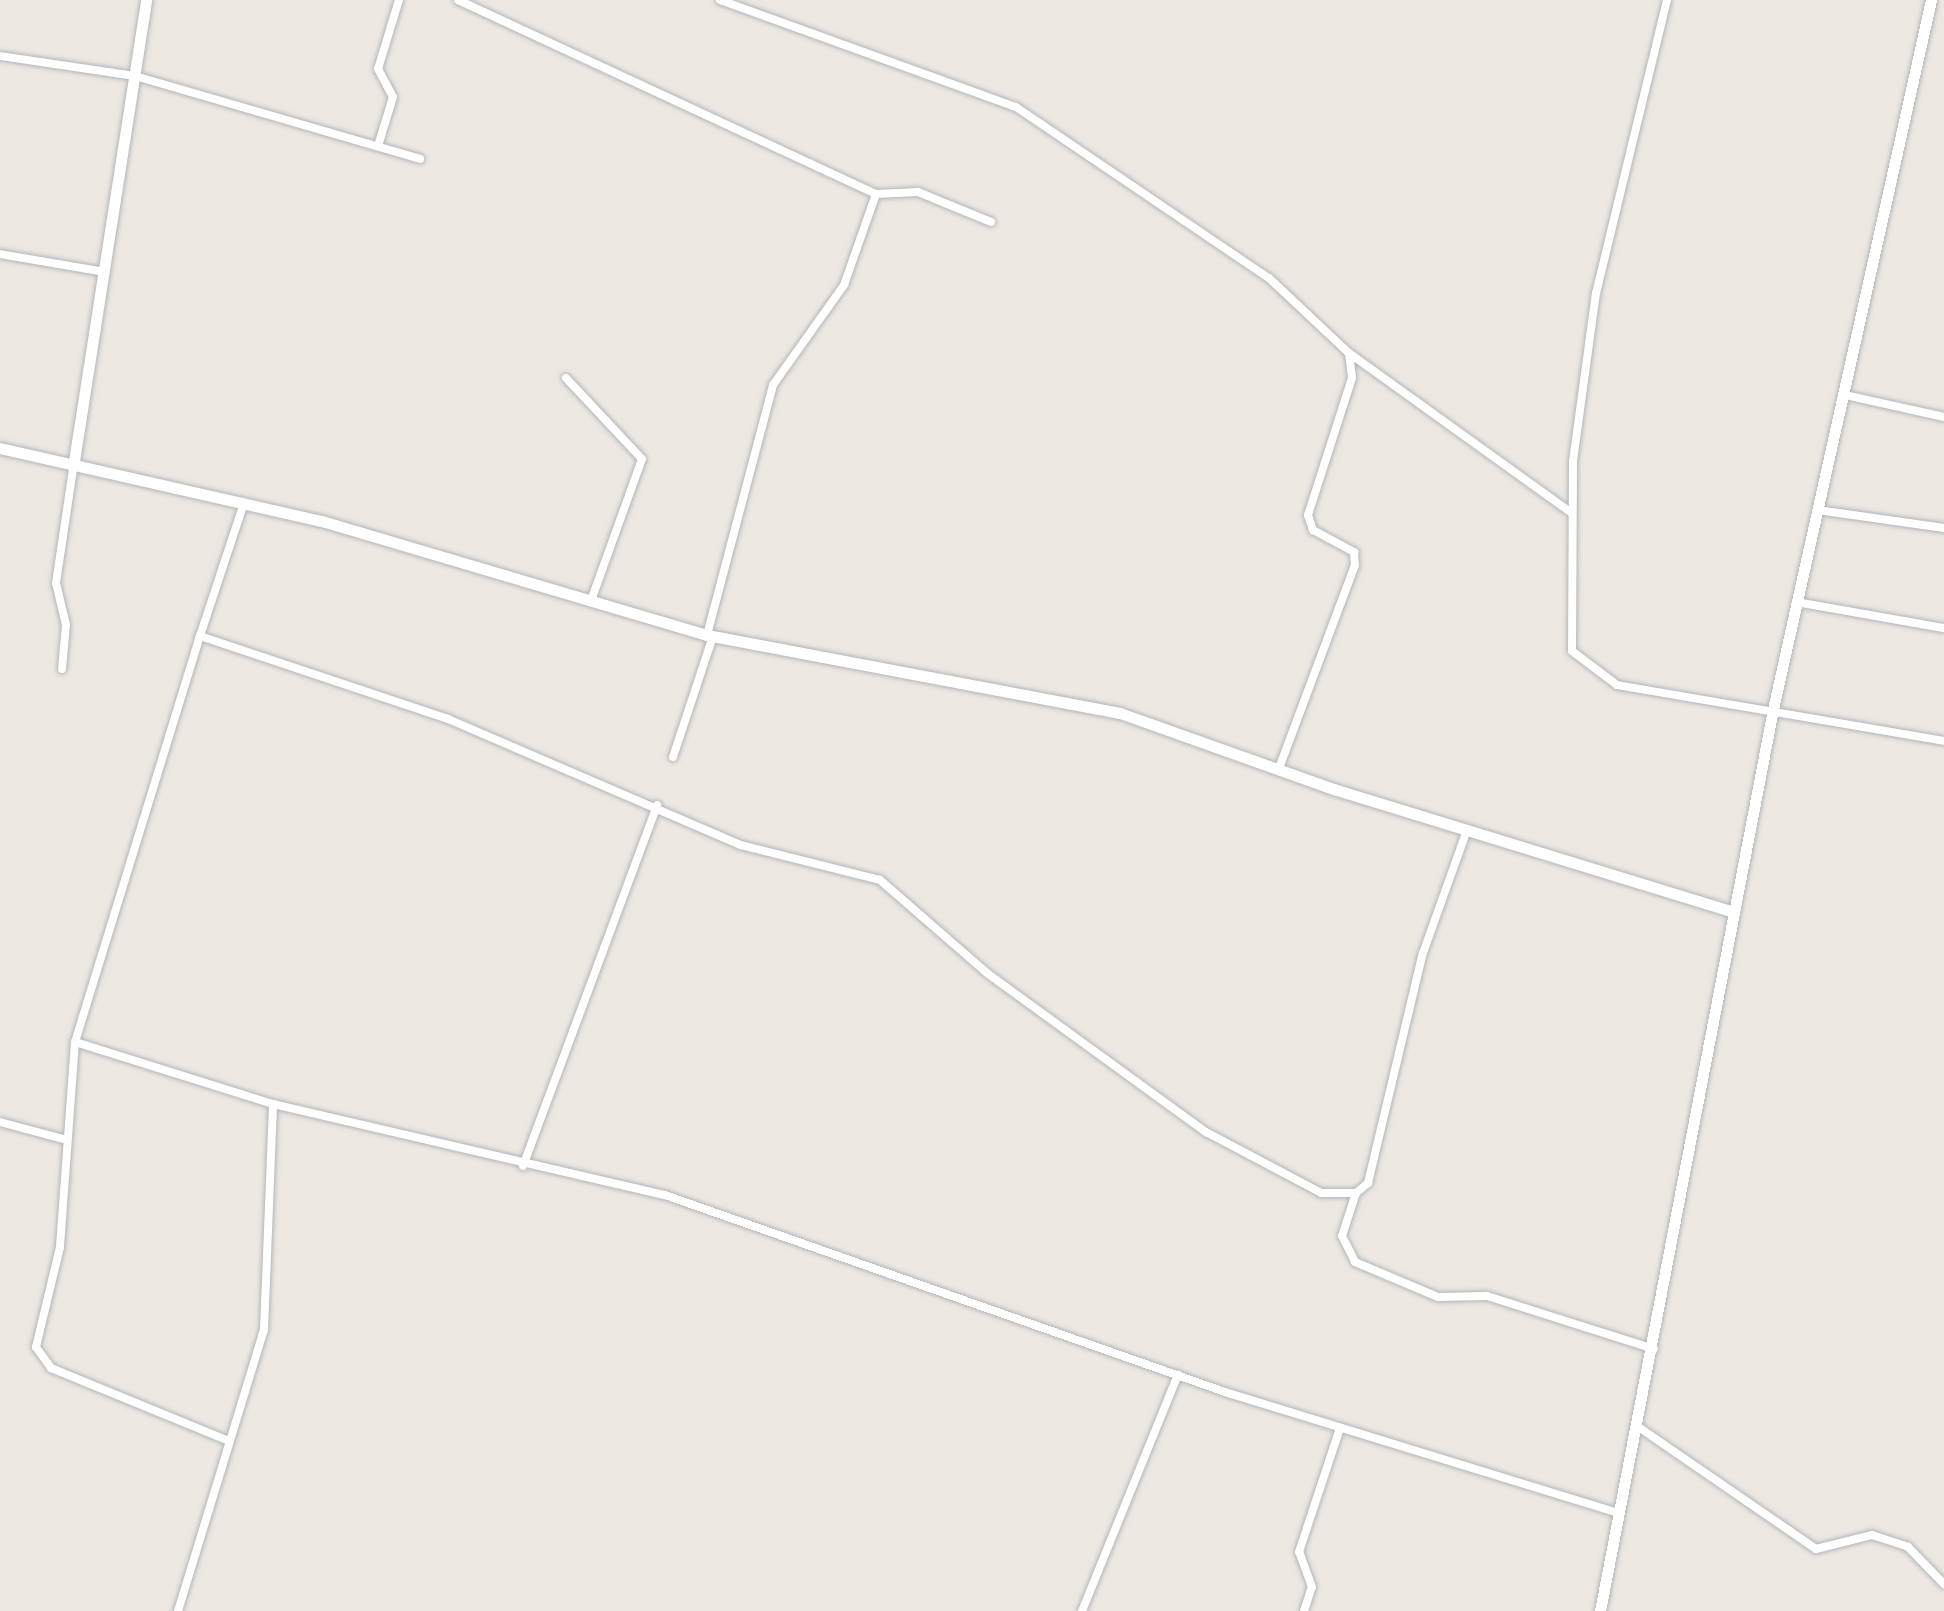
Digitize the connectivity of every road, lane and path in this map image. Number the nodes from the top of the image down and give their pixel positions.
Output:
1 (146, 0) edge
2 (399, 0) edge
3 (458, 0) edge
4 (720, 0) edge
5 (1668, 0) edge
6 (1930, 0) edge
7 (0, 56) edge
8 (135, 76) junction
9 (378, 146) junction
10 (420, 158) dead end
11 (876, 194) junction
12 (991, 222) dead end
13 (0, 254) edge
14 (105, 272) junction
15 (1350, 352) junction
16 (566, 378) dead end
17 (1844, 395) junction
18 (1943, 414) edge
19 (0, 448) edge
20 (74, 461) junction
21 (244, 503) junction
22 (1818, 510) junction
23 (1572, 513) junction
24 (1944, 528) edge
25 (591, 601) junction
26 (1796, 602) junction
27 (1944, 628) edge
28 (710, 635) junction
29 (200, 636) junction
30 (62, 668) dead end
31 (1773, 708) junction
32 (1944, 741) edge
33 (673, 757) dead end
34 (1279, 768) junction
35 (656, 805) junction
36 (1467, 830) junction
37 (1734, 912) junction
38 (75, 1042) junction
39 (273, 1104) junction
40 (0, 1122) edge
41 (63, 1139) junction
42 (523, 1166) junction
43 (1356, 1193) junction
44 (1654, 1349) junction
45 (1178, 1375) junction
46 (1637, 1426) junction
47 (1340, 1428) junction
48 (229, 1440) junction
49 (1618, 1513) junction
50 (1944, 1584) edge
51 (178, 1611) edge
52 (1082, 1611) edge
53 (1304, 1611) edge
54 (1600, 1611) edge

1 - 8 street
2 - 9 street
3 - 11 street
4 - 15 street
5 - 23 street
6 - 17 street
7 - 8 street
8 - 9 street
8 - 14 street
9 - 10 street
11 - 12 street
11 - 28 street
13 - 14 street
14 - 20 street
15 - 23 street
15 - 34 street
16 - 25 street
17 - 18 street
17 - 22 street
19 - 20 street
20 - 21 street
20 - 30 street
21 - 25 street
21 - 29 street
22 - 24 street
22 - 26 street
23 - 31 street
25 - 28 street
26 - 27 street
26 - 31 street
28 - 33 street
28 - 34 street
29 - 35 street
29 - 38 street
31 - 32 street
31 - 37 street
34 - 36 street
35 - 42 street
35 - 43 street
36 - 37 street
36 - 43 street
37 - 44 street
38 - 39 street
38 - 41 street
39 - 42 street
39 - 48 street
40 - 41 street
41 - 48 street
42 - 45 street
43 - 44 street
44 - 46 street
45 - 47 street
45 - 52 street
46 - 49 street
46 - 50 street
47 - 49 street
47 - 53 street
48 - 51 street
49 - 54 street

